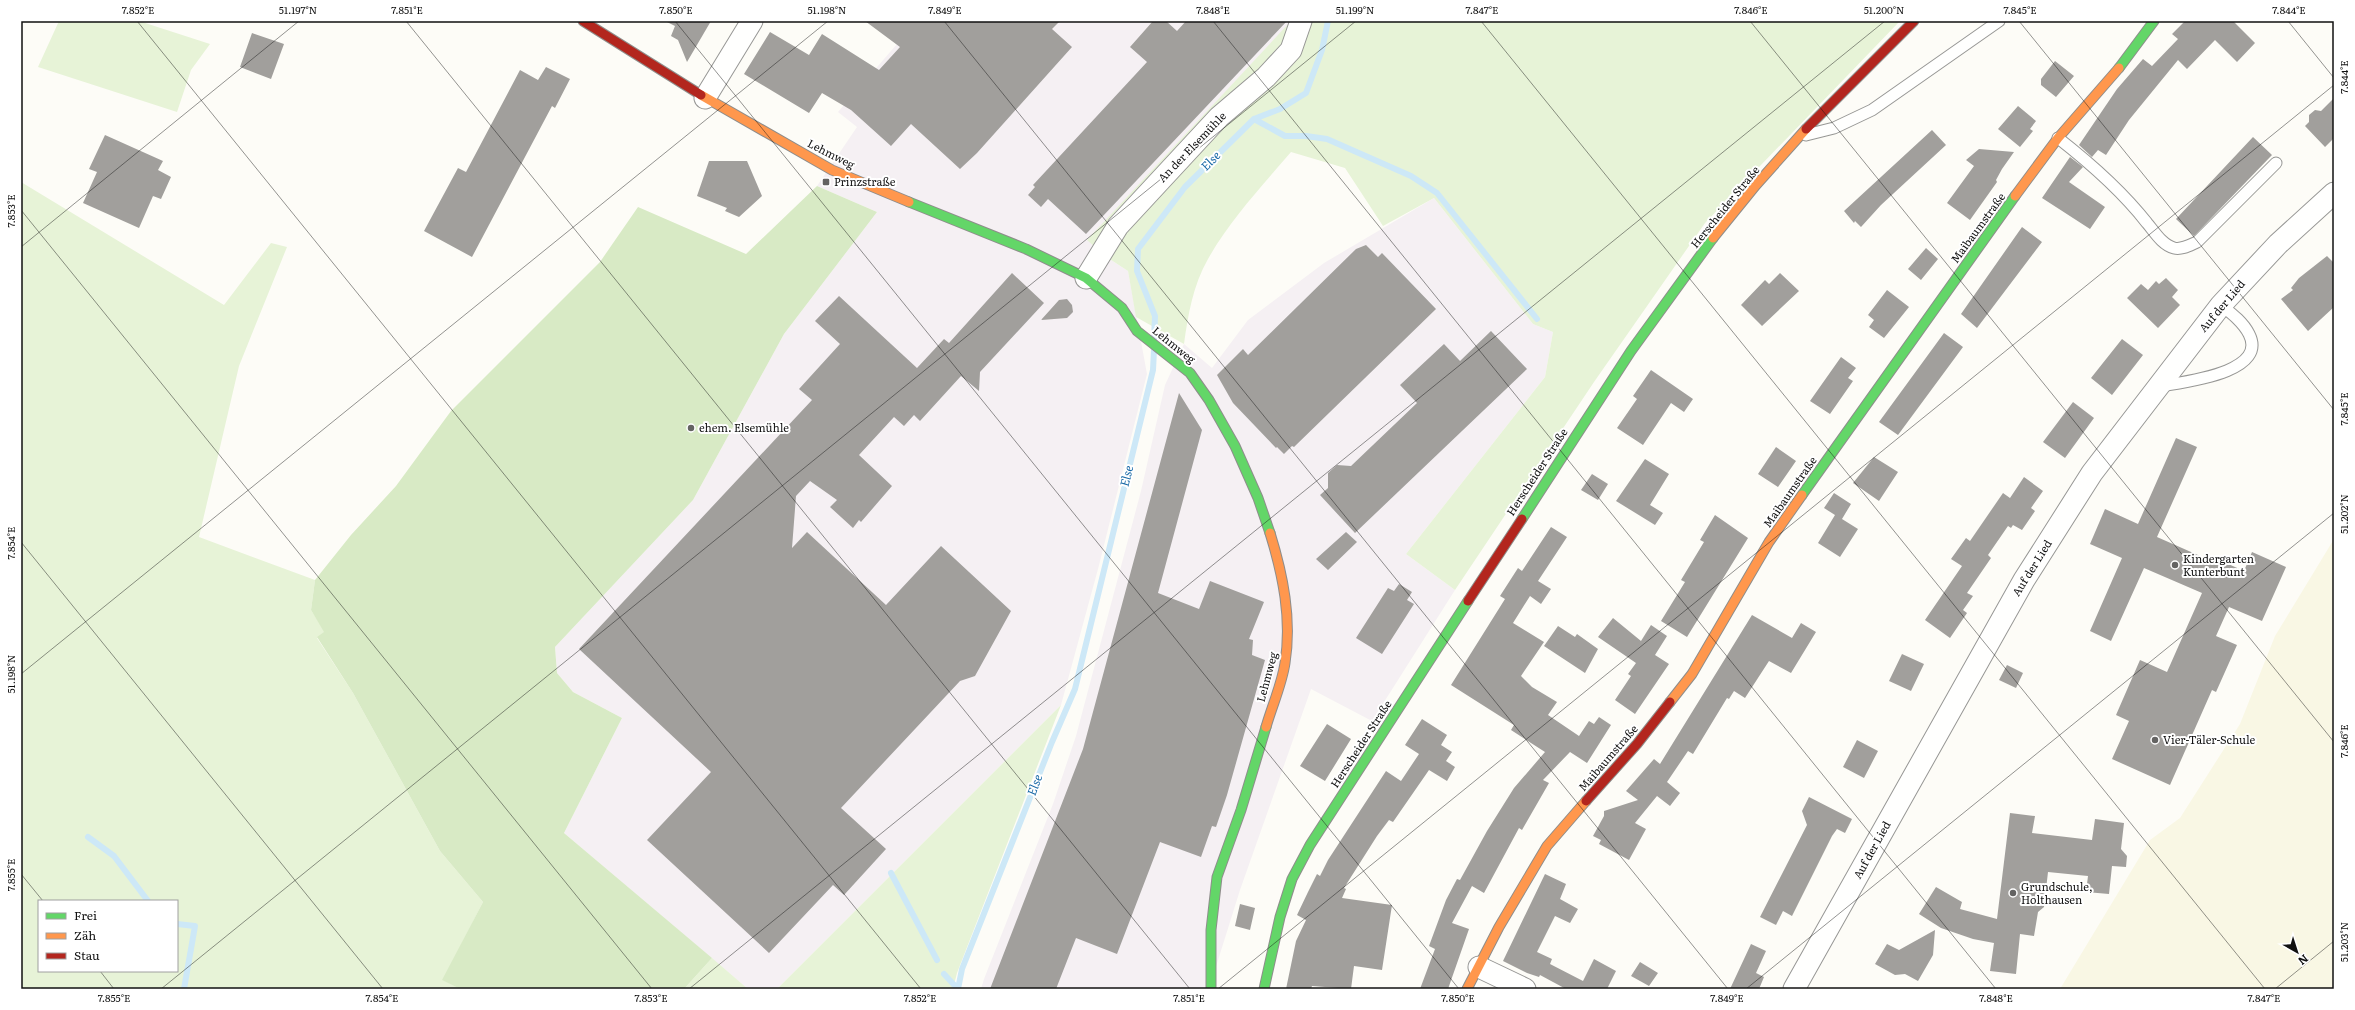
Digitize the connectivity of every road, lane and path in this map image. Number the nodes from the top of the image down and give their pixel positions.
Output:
1 (583, 21) edge
2 (752, 21) edge
3 (1300, 21) edge
4 (1914, 21) edge
5 (1999, 21) edge
6 (2154, 21) edge
7 (705, 98) junction
8 (1801, 136) junction
9 (2058, 138) junction
10 (2276, 163) dead end
11 (2334, 193) edge
12 (1086, 278) junction
13 (2221, 305) junction
14 (2158, 387) junction
15 (1479, 967) junction
16 (1211, 989) edge
17 (1264, 989) edge
18 (1467, 989) edge
19 (1525, 989) edge
20 (1794, 989) edge

1 - 7 street, Lehmweg
2 - 7 street
3 - 12 street, An der Elsemühle
4 - 8 street, Herscheider Straße
5 - 8 lane
6 - 9 street, Maibaumstraße
7 - 12 street, Lehmweg
8 - 17 street, Herscheider Straße
9 - 10 lane
9 - 15 street, Maibaumstraße
11 - 13 street, Auf der Lied
12 - 16 street, Lehmweg
13 - 14 street, Auf der Lied
13 - 14 lane
14 - 20 street, Auf der Lied
15 - 18 street, Maibaumstraße
15 - 19 street

